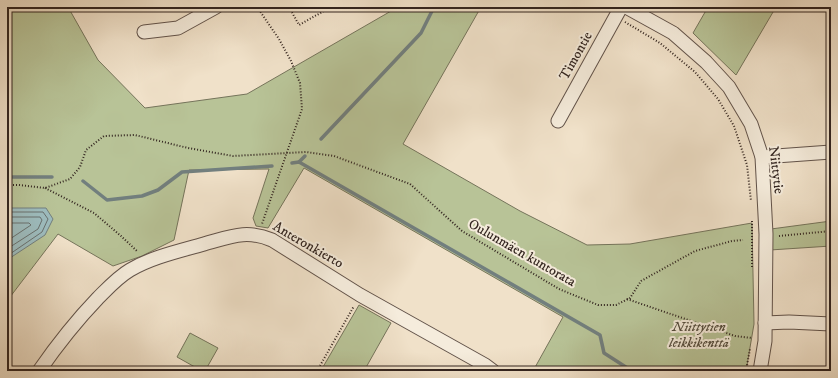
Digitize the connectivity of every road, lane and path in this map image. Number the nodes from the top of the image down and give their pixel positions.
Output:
1 (216, 7) edge
2 (257, 7) edge
3 (289, 7) edge
4 (331, 7) edge
5 (598, 7) edge
6 (626, 7) edge
7 (618, 12) edge
8 (144, 32) dead end
9 (558, 121) dead end
10 (831, 152) edge
11 (286, 153) junction
12 (762, 157) junction
13 (7, 185) edge
14 (45, 188) junction
15 (751, 203) dead end
16 (752, 217) dead end
17 (831, 231) edge
18 (259, 235) junction
19 (776, 236) dead end
20 (743, 240) dead end
21 (147, 262) junction
22 (752, 274) dead end
23 (360, 295) junction
24 (627, 300) junction
25 (765, 323) junction
26 (831, 324) edge
27 (753, 332) dead end
28 (752, 338) junction
29 (39, 371) edge
30 (317, 371) edge
31 (493, 371) edge
32 (746, 371) edge
33 (760, 371) edge

1 - 8 street
2 - 11 path
3 - 4 path
5 - 7 path
6 - 12 street, Niittytie
7 - 9 street, Timontie
7 - 15 path
10 - 12 street
11 - 14 path, Oulunmäen kuntorata
11 - 18 path
11 - 24 path, Oulunmäen kuntorata
12 - 25 street, Niittytie
13 - 14 path, Oulunmäen kuntorata
14 - 21 path
16 - 22 path
17 - 19 path
18 - 21 street, Anteronkierto
18 - 23 street, Anteronkierto
20 - 24 path
21 - 29 street, Anteronkierto
23 - 30 path
23 - 31 street, Anteronkierto
24 - 28 path
25 - 26 street
25 - 33 street, Niittytie
27 - 28 path
28 - 32 path

